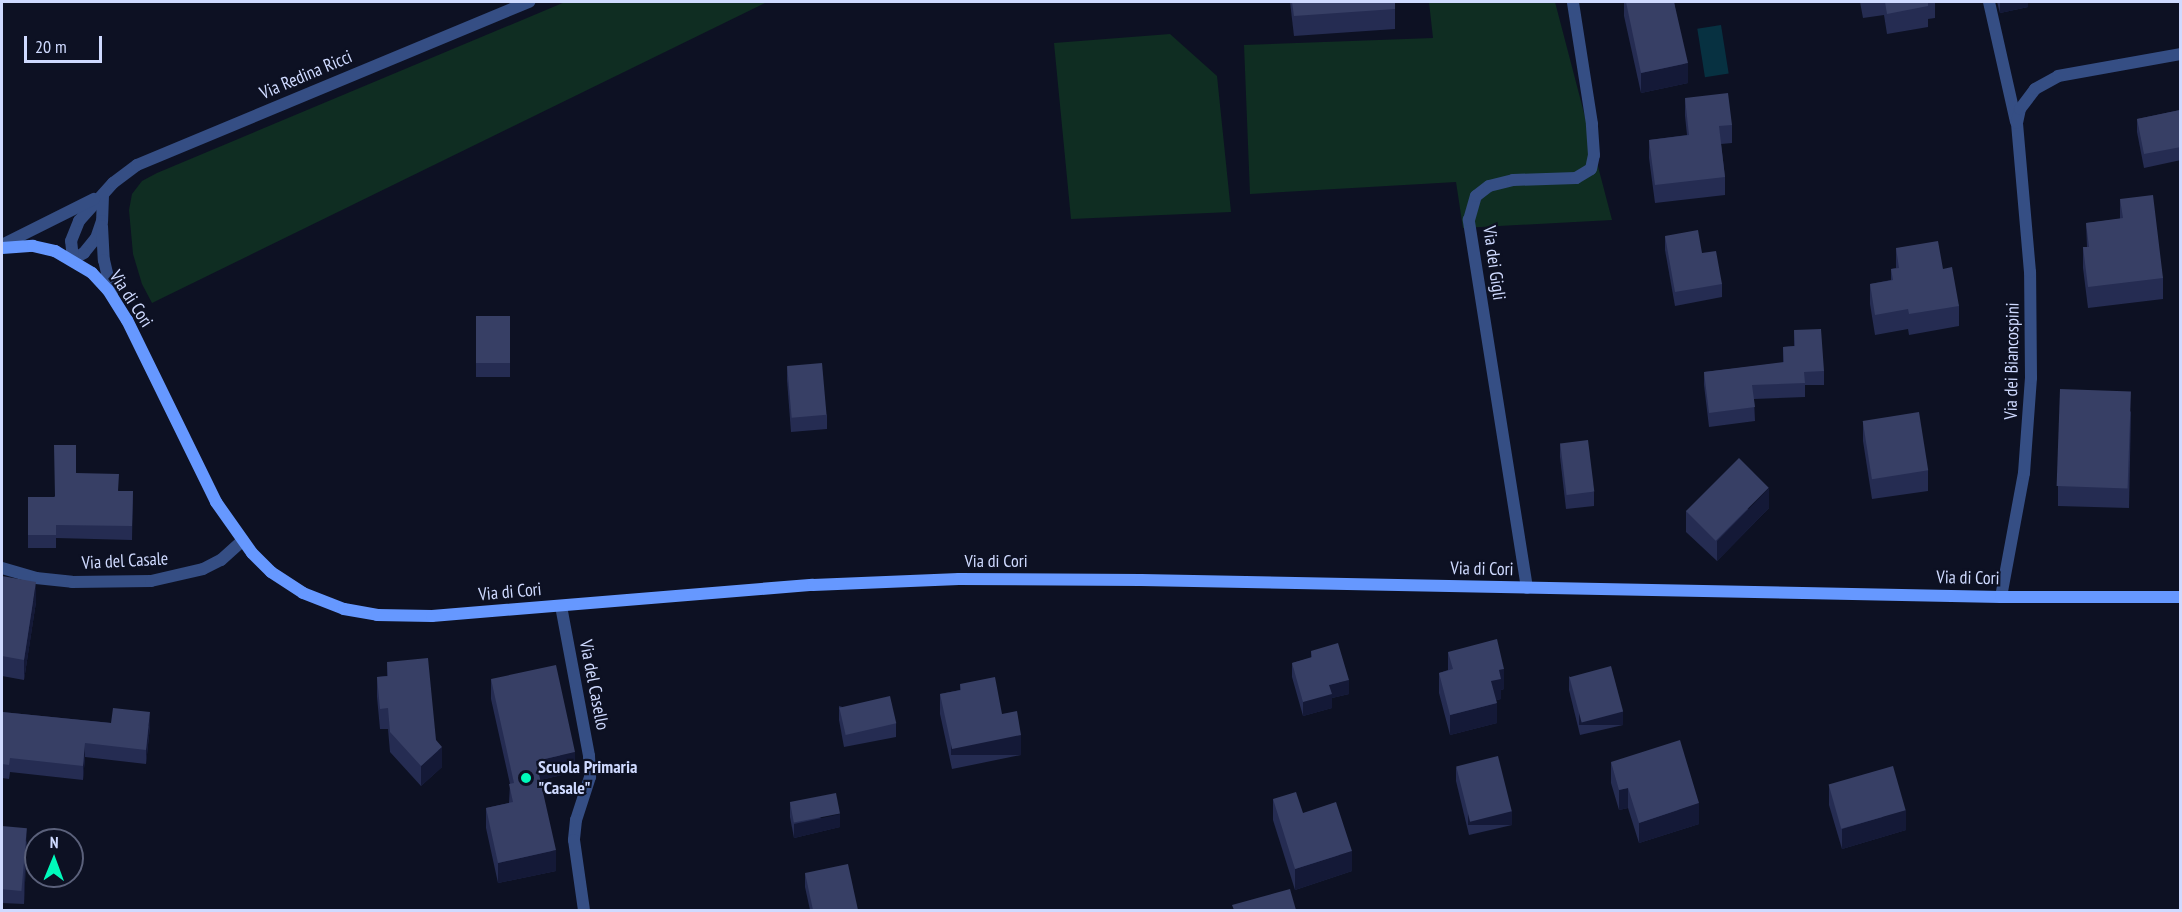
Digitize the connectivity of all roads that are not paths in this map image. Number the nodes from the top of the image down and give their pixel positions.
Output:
1 (530, 2) edge
2 (1573, 2) edge
3 (1989, 2) edge
4 (2181, 54) edge
5 (2017, 123) junction
6 (103, 195) junction
7 (102, 221) junction
8 (2, 246) edge
9 (73, 259) junction
10 (112, 296) junction
11 (242, 542) junction
12 (2, 568) edge
13 (1527, 588) junction
14 (2001, 597) junction
15 (2181, 597) edge
16 (561, 606) junction
17 (584, 910) edge

1 - 6 street, Via Redina Ricci
2 - 13 street, Via dei Gigli
3 - 5 street, Via dei Biancospini
4 - 5 street, Via dei Biancospini
5 - 14 street, Via dei Biancospini
6 - 7 street
6 - 8 street
6 - 9 street
7 - 9 street
7 - 10 street
8 - 9 main road, Via di Cori
9 - 10 main road, Via di Cori
10 - 11 main road, Via di Cori
11 - 12 street, Via del Casale
11 - 16 main road, Via di Cori
13 - 14 main road, Via di Cori
13 - 16 main road, Via di Cori
14 - 15 main road, Via di Cori
16 - 17 street, Via del Casello

